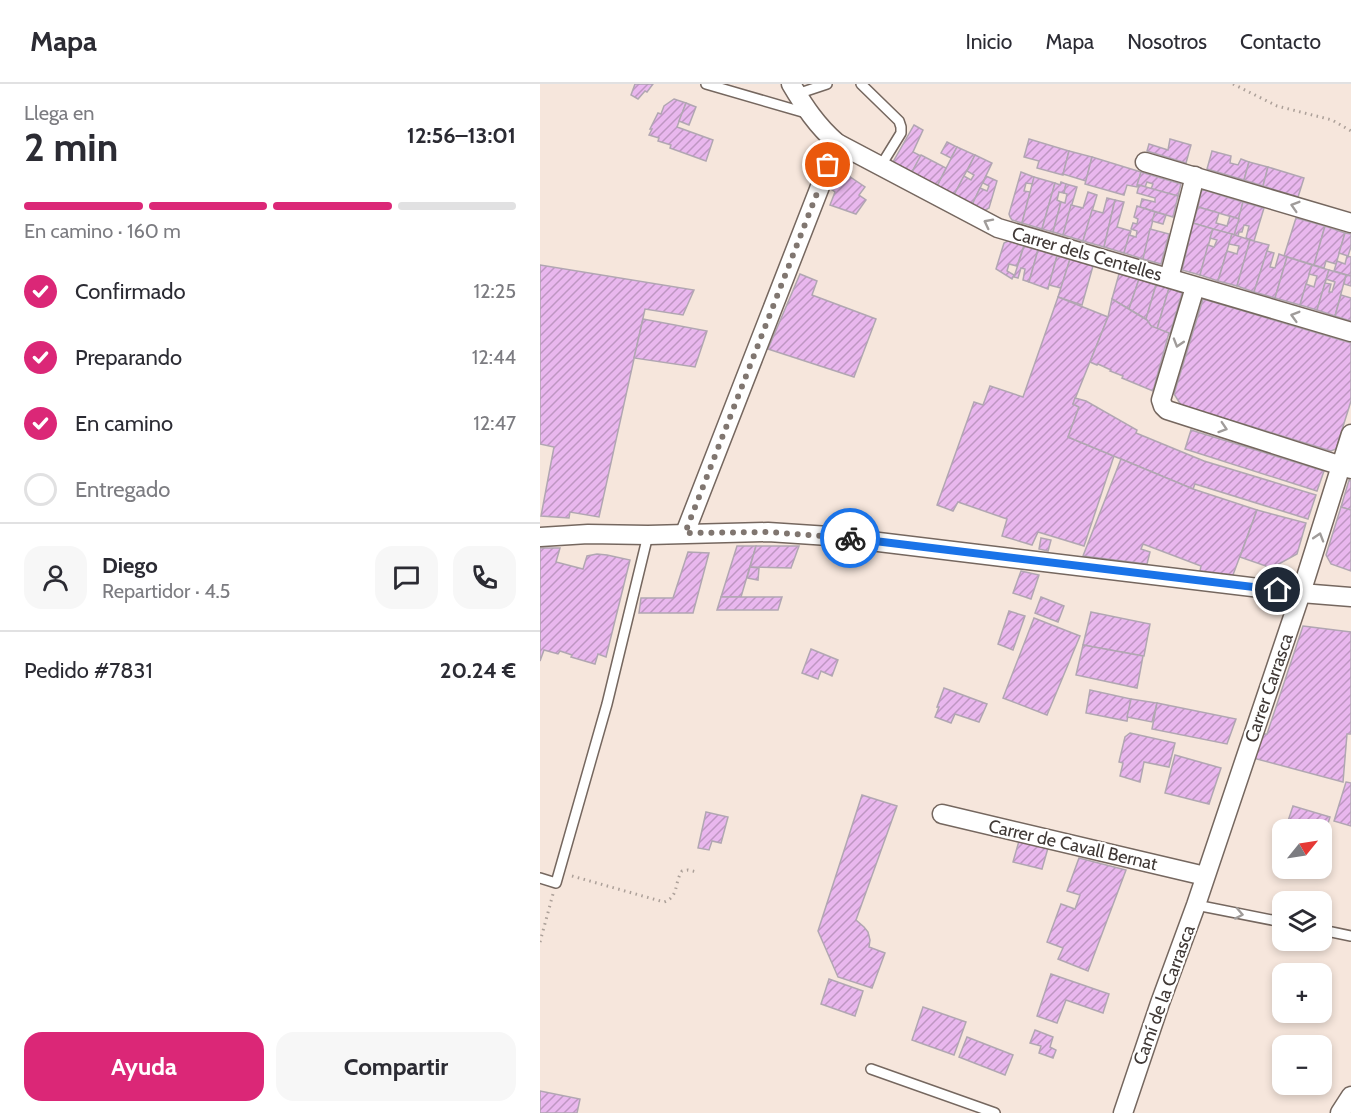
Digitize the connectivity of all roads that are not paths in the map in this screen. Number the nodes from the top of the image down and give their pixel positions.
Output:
1 (706, 84) edge
2 (827, 84) edge
3 (861, 84) edge
4 (794, 89) edge
5 (809, 113) junction
6 (837, 143) junction
7 (1145, 162) dead end
8 (880, 167) junction
9 (1195, 176) junction
10 (1351, 223) edge
11 (1169, 278) junction
12 (1195, 287) junction
13 (1351, 332) edge
14 (1351, 434) edge
15 (1346, 467) edge
16 (685, 533) junction
17 (648, 535) junction
18 (540, 537) edge
19 (1301, 593) junction
20 (1351, 597) edge
21 (942, 814) dead end
22 (1205, 876) junction
23 (540, 878) edge
24 (1196, 905) junction
25 (1272, 920) edge
26 (1332, 932) edge
27 (1351, 936) edge
28 (871, 1069) dead end
29 (1351, 1096) edge
30 (995, 1113) edge
31 (1123, 1113) edge
32 (1340, 1113) edge

1 - 5 lane
2 - 4 lane
3 - 8 lane
4 - 5 street, Carrer dels Centelles
5 - 6 street, Carrer dels Centelles
6 - 8 street, Carrer dels Centelles
6 - 16 street
7 - 9 street
11 -> 8 street, Carrer dels Centelles
10 -> 9 street
9 - 11 street
11 - 12 street, Carrer dels Centelles
13 -> 12 street, Carrer dels Centelles
12 -> 15 street
14 - 15 street, Carrer Carrasca
19 -> 15 street, Carrer Carrasca
16 - 17 street
16 - 19 street
17 - 18 street
17 - 23 lane
19 - 20 street
19 - 22 street, Carrer Carrasca
21 - 22 street, Carrer de Cavall Bernat
22 - 24 street, Camí de la Carrasca
24 -> 25 lane
24 - 31 street, Camí de la Carrasca
26 - 27 lane
28 - 30 lane
29 - 32 street

